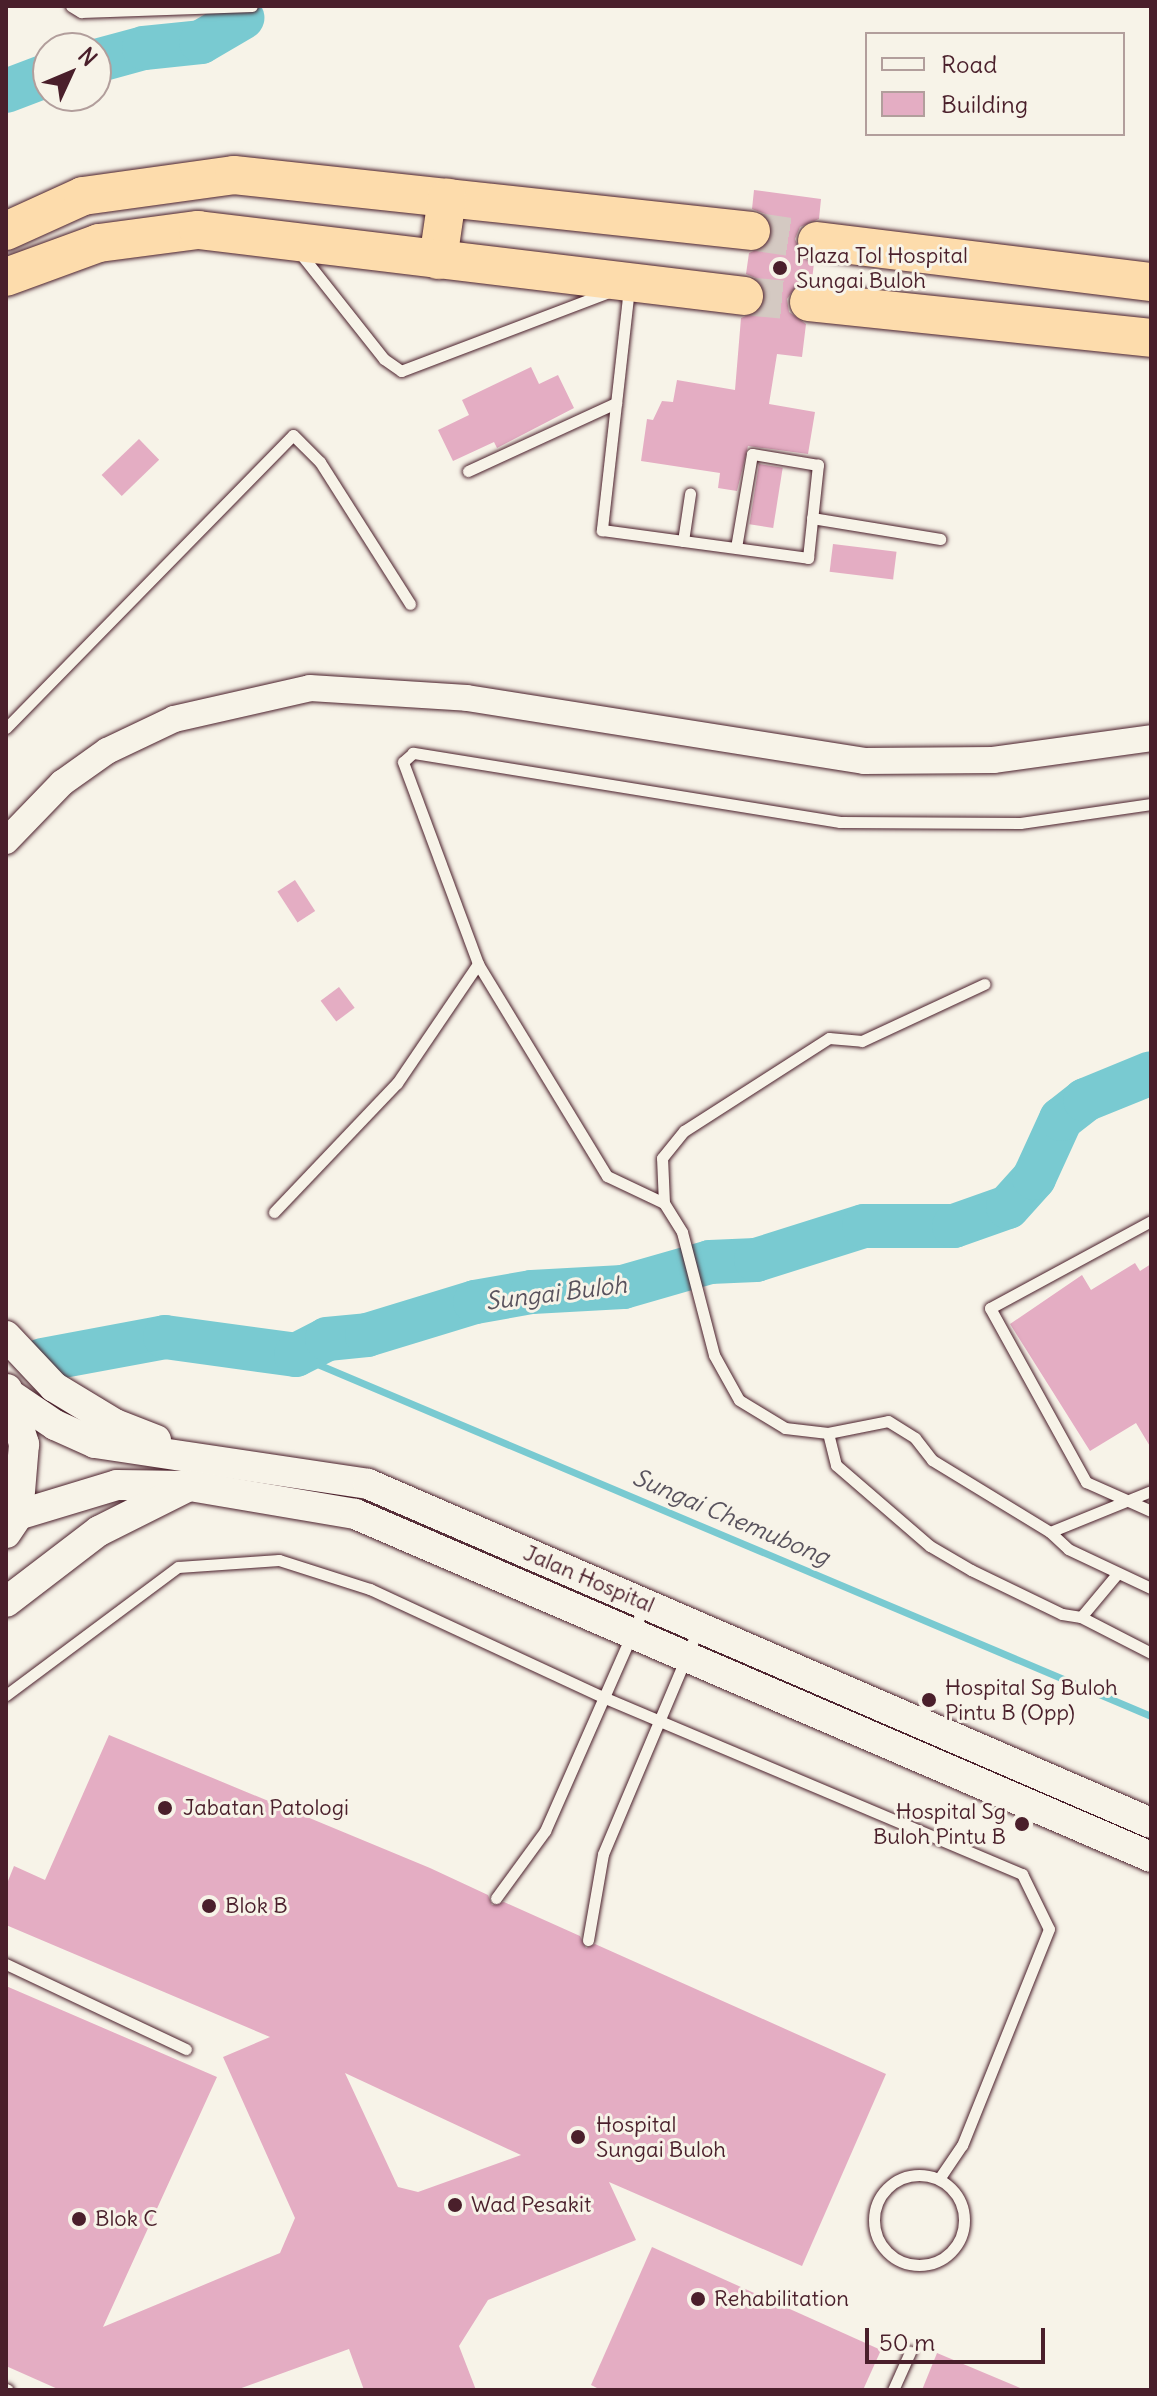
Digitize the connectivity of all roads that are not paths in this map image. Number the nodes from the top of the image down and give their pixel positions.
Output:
1 (71, 6) edge
2 (252, 6) edge
3 (447, 198) junction
4 (6, 231) edge
5 (751, 231) tunnel mouth
6 (817, 241) tunnel mouth
7 (291, 242) junction
8 (438, 260) junction
9 (6, 277) edge
10 (1151, 282) edge
11 (629, 284) junction
12 (744, 296) tunnel mouth
13 (809, 302) tunnel mouth
14 (1151, 338) edge
15 (616, 403) junction
16 (468, 471) dead end
17 (690, 494) dead end
18 (812, 518) junction
19 (940, 539) dead end
20 (683, 541) junction
21 (736, 548) junction
22 (410, 604) dead end
23 (6, 728) edge
24 (1151, 738) edge
25 (1151, 804) edge
26 (7, 842) edge
27 (478, 964) junction
28 (984, 984) dead end
29 (664, 1203) junction
30 (274, 1212) dead end
31 (1151, 1221) edge
32 (6, 1336) edge
33 (9, 1391) edge
34 (828, 1433) junction
35 (194, 1472) junction
36 (1151, 1491) edge
37 (1131, 1502) junction
38 (1151, 1511) edge
39 (12, 1524) edge
40 (1050, 1532) junction
41 (1117, 1574) junction
42 (1151, 1588) edge
43 (6, 1602) edge
44 (646, 1603) junction
45 (1081, 1617) junction
46 (699, 1627) junction
47 (632, 1631) junction
48 (1151, 1653) edge
49 (687, 1655) junction
50 (6, 1695) edge
51 (603, 1697) junction
52 (660, 1721) junction
53 (1151, 1823) edge
54 (1151, 1857) edge
55 (496, 1898) dead end
56 (588, 1940) dead end
57 (6, 1964) edge
58 (186, 2049) dead end
59 (939, 2179) junction
60 (910, 2352) dead end
61 (893, 2390) edge

1 - 2 lane
3 - 4 highway
3 - 5 highway
3 - 8 highway
6 - 10 highway
7 - 8 highway
7 - 9 highway
7 - 11 lane
8 - 11 highway
11 - 12 highway
11 - 15 lane
13 - 14 highway
15 - 16 lane
15 - 20 lane
17 - 20 lane
18 - 19 lane
18 - 21 lane
18 - 21 lane
20 - 21 lane
22 - 23 lane
24 - 26 street
25 - 27 lane
27 - 29 lane
27 - 30 lane
28 - 29 lane
29 - 34 lane
31 - 37 lane
32 - 35 main road
33 - 35 main road, Jalan Hospital
33 - 39 main road
34 - 40 lane
34 - 45 lane
35 - 39 main road, Jalan Hospital
35 - 43 main road
35 - 44 main road, Jalan Hospital
35 - 47 main road, Jalan Hospital
36 - 37 lane
37 - 38 lane
37 - 40 lane
40 - 41 lane
41 - 42 lane
41 - 45 lane
44 - 46 main road, Jalan Hospital
44 - 47 lane
45 - 48 lane
46 - 49 lane
46 - 53 main road, Jalan Hospital
47 - 49 main road, Jalan Hospital
47 - 51 lane
49 - 52 lane
49 - 54 main road, Jalan Hospital
50 - 51 lane
51 - 52 lane
51 - 55 lane
52 - 56 lane
52 - 59 lane
57 - 58 lane
59 - 59 lane
60 - 61 lane

